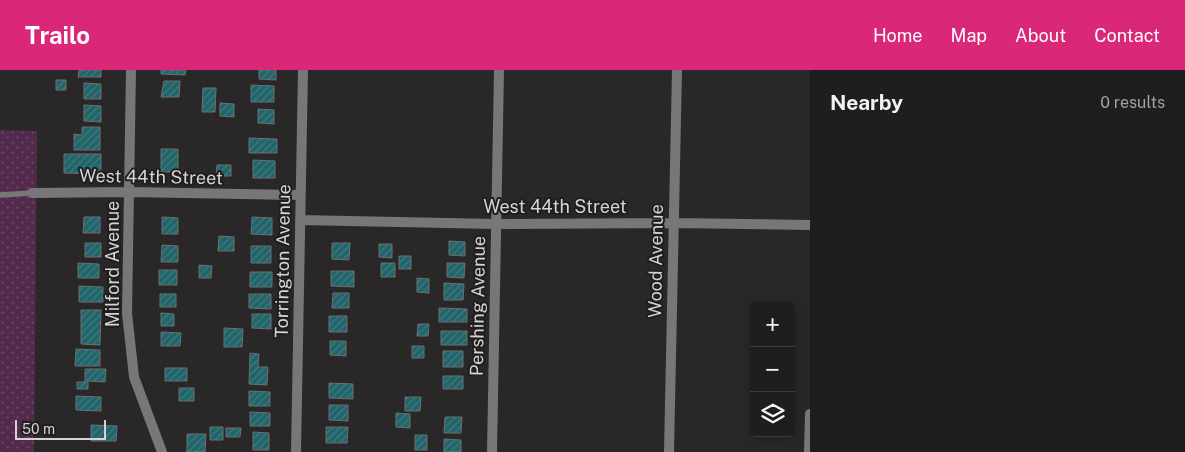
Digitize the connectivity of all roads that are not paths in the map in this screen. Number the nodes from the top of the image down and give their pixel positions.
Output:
1 (131, 70) edge
2 (303, 70) edge
3 (498, 70) edge
4 (677, 70) edge
5 (32, 192) joint
6 (129, 192) junction
7 (0, 195) edge
8 (300, 195) junction
9 (300, 220) junction
10 (673, 222) junction
11 (496, 224) junction
12 (810, 225) edge
13 (810, 414) edge
14 (162, 452) edge
15 (296, 452) edge
16 (492, 452) edge
17 (669, 452) edge
18 (809, 452) edge

1 - 6 street, Milford Avenue
2 - 8 street, Torrington Avenue
3 - 11 street, Pershing Avenue
4 - 10 street, Wood Avenue
5 - 6 street, West 44th Street
5 - 7 lane
6 - 8 street, West 44th Street
6 - 14 street, Milford Avenue
8 - 9 street, Torrington Avenue
9 - 11 street, West 44th Street
9 - 15 street, Torrington Avenue
10 - 11 street, West 44th Street
10 - 12 street, West 44th Street
10 - 17 street, Wood Avenue
11 - 16 street, Pershing Avenue
13 - 18 street

